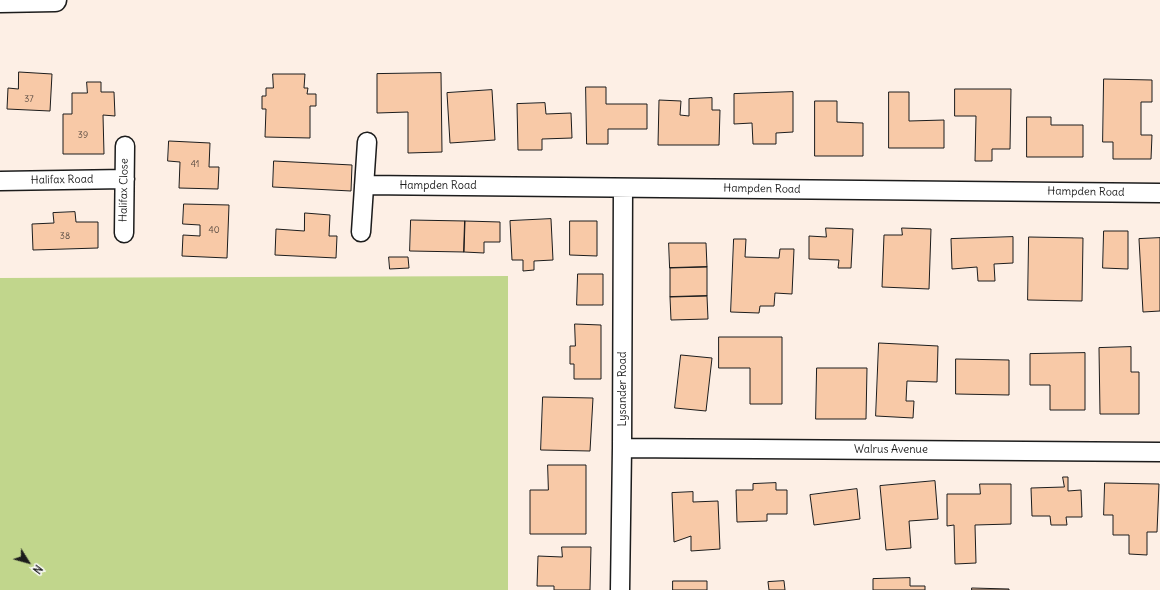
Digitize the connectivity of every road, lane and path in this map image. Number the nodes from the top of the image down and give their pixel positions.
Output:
1 (55, 0) edge
2 (0, 1) edge
3 (367, 142) dead end
4 (125, 146) dead end
5 (125, 179) junction
6 (0, 181) edge
7 (364, 185) junction
8 (623, 188) junction
9 (1160, 192) edge
10 (361, 232) dead end
11 (124, 233) dead end
12 (622, 448) junction
13 (1160, 452) edge
14 (620, 590) edge

1 - 2 main road
3 - 7 street
4 - 5 street, Halifax Close
5 - 6 street, Halifax Road
5 - 11 street, Halifax Close
7 - 8 street, Hampden Road
7 - 10 street
8 - 9 street, Hampden Road
8 - 12 street, Lysander Road
12 - 13 street, Walrus Avenue
12 - 14 street, Lysander Road

